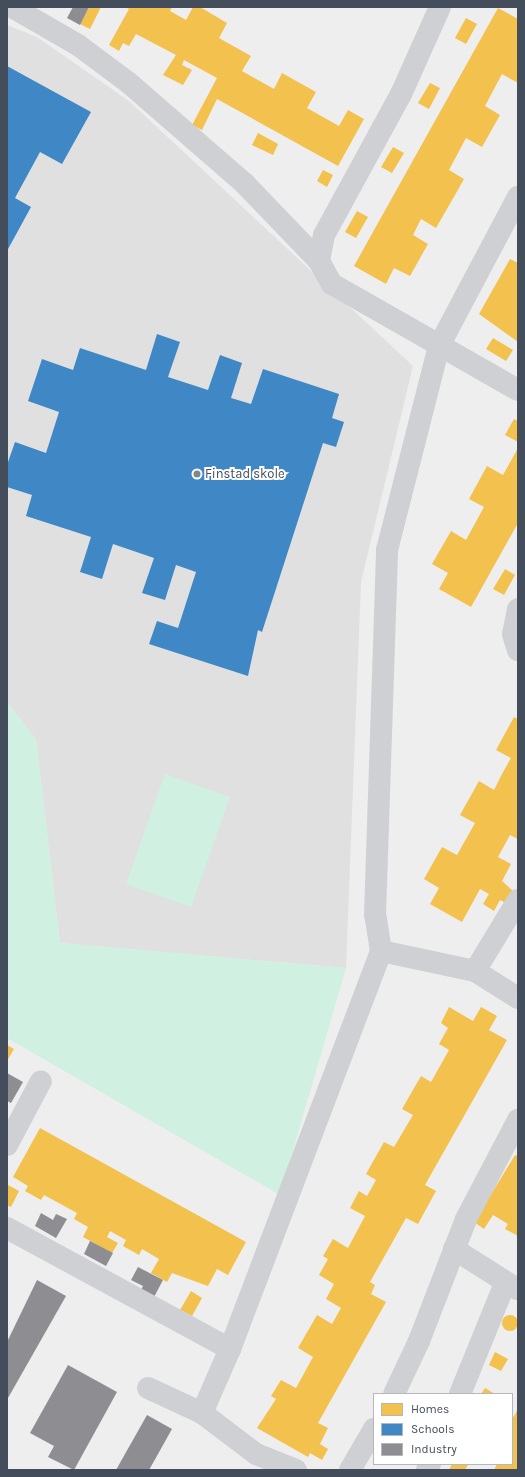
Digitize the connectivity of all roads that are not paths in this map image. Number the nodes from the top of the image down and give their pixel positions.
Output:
1 (12, 7) edge
2 (440, 7) edge
3 (518, 197) edge
4 (319, 261) junction
5 (439, 346) junction
6 (518, 390) edge
7 (518, 609) edge
8 (518, 650) edge
9 (518, 900) edge
10 (381, 951) junction
11 (475, 971) junction
12 (518, 998) edge
13 (41, 1081) dead end
14 (518, 1120) edge
15 (7, 1145) edge
16 (7, 1228) edge
17 (454, 1250) junction
18 (511, 1286) edge
19 (230, 1349) junction
20 (148, 1388) dead end
21 (394, 1393) edge
22 (460, 1393) edge
23 (202, 1413) junction
24 (373, 1431) edge
25 (296, 1470) edge
26 (350, 1470) edge

1 - 4 street
2 - 4 street
3 - 5 street
4 - 5 street
5 - 6 street
5 - 10 street
7 - 8 street
9 - 11 street
10 - 11 street
10 - 19 street
11 - 12 street
13 - 15 street
14 - 17 street
16 - 19 street
17 - 18 street
17 - 21 street
18 - 22 street
19 - 23 street
20 - 23 street
23 - 25 street
24 - 26 street

